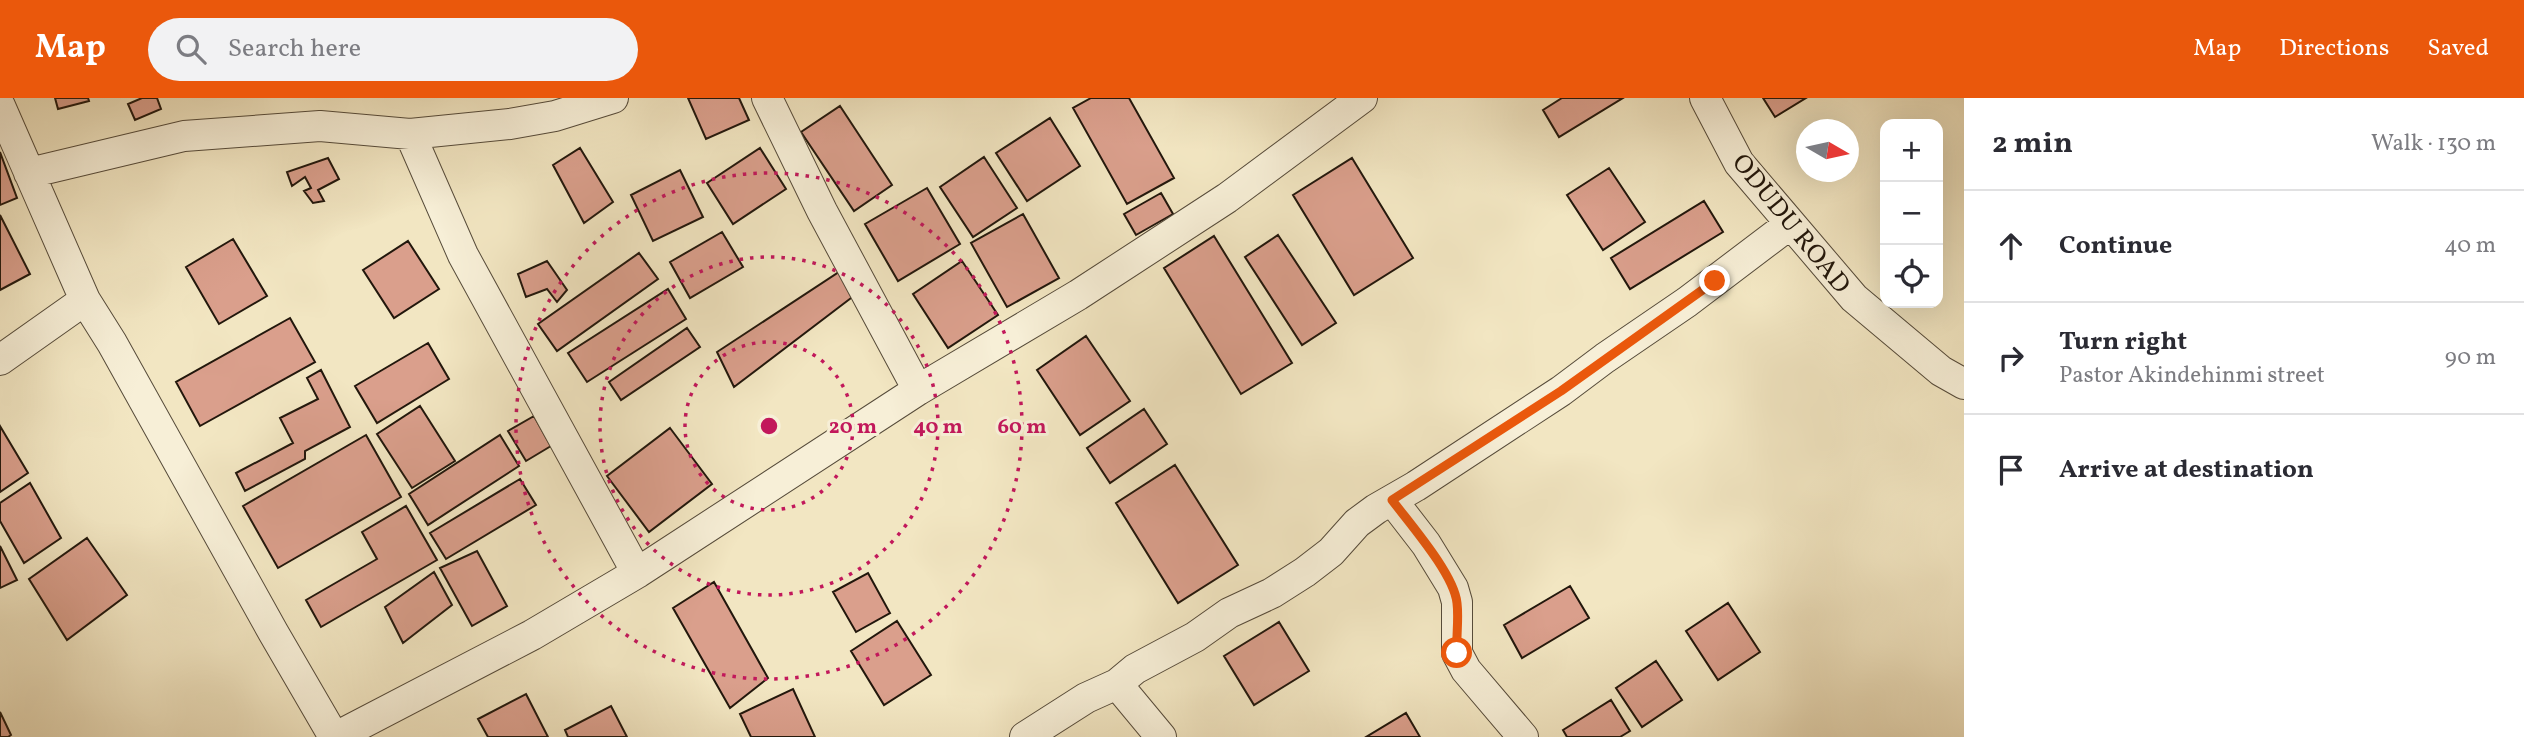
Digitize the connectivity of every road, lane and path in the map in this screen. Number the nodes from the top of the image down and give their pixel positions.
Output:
1 (613, 98) edge
2 (767, 98) edge
3 (1362, 98) edge
4 (1705, 98) edge
5 (0, 106) edge
6 (410, 134) junction
7 (29, 173) junction
8 (1790, 224) junction
9 (85, 300) junction
10 (0, 360) edge
11 (1964, 384) edge
12 (918, 390) junction
13 (1392, 500) junction
14 (637, 573) junction
15 (1117, 684) junction
16 (335, 737) edge
17 (1025, 737) edge
18 (1161, 737) edge
19 (1523, 737) edge

1 - 6 street
2 - 12 street
3 - 12 street
4 - 8 street, ODUDU ROAD
5 - 7 street
6 - 7 street
6 - 14 street
7 - 9 street
8 - 11 street, ODUDU ROAD
8 - 13 street
9 - 10 street
9 - 16 street
12 - 14 street
13 - 15 street
13 - 19 street
14 - 16 street
15 - 17 street
15 - 18 street

